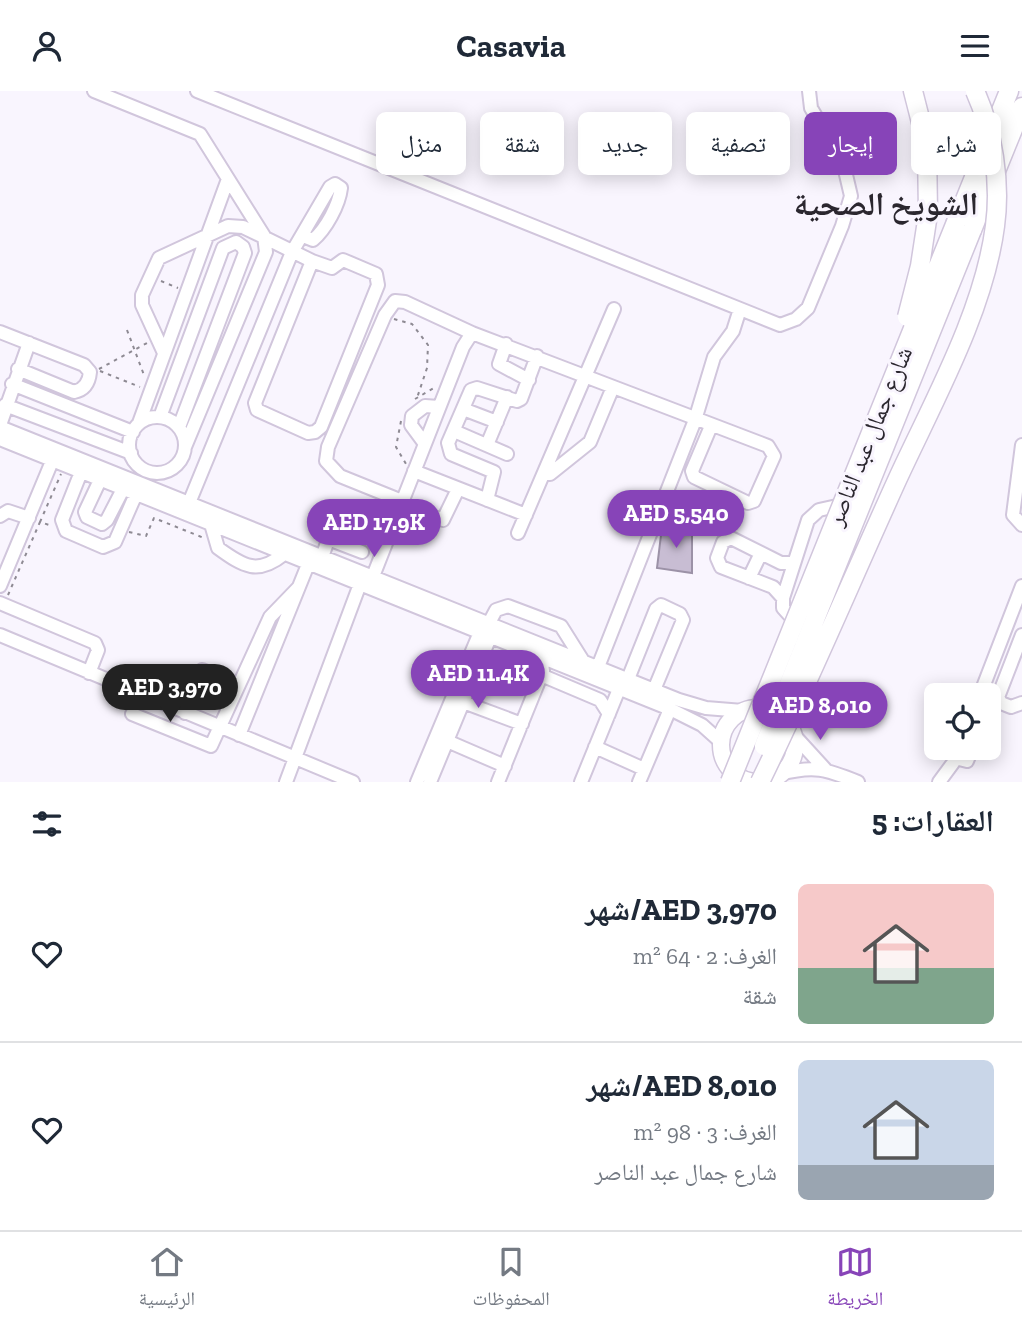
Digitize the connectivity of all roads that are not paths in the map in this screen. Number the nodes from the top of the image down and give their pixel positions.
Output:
1 (94, 91) edge
2 (197, 91) edge
3 (809, 91) edge
4 (913, 91) edge
5 (975, 91) edge
6 (1007, 91) edge
7 (1022, 107) edge
8 (1022, 127) edge
9 (228, 179) junction
10 (264, 236) junction
11 (303, 236) dead end
12 (204, 239) junction
13 (292, 252) junction
14 (312, 261) junction
15 (272, 300) junction
16 (293, 309) junction
17 (614, 309) dead end
18 (740, 309) junction
19 (0, 332) edge
20 (472, 333) junction
21 (29, 343) junction
22 (506, 344) junction
23 (164, 353) junction
24 (537, 356) junction
25 (247, 364) junction
26 (895, 364) junction
27 (18, 369) junction
28 (267, 372) junction
29 (586, 376) junction
30 (529, 380) junction
31 (12, 384) junction
32 (612, 387) junction
33 (888, 389) junction
34 (507, 397) junction
35 (5, 405) junction
36 (439, 407) junction
37 (463, 409) junction
38 (160, 417) junction
39 (695, 420) junction
40 (497, 422) junction
41 (0, 426) edge
42 (178, 426) junction
43 (711, 426) junction
44 (136, 428) junction
45 (454, 431) junction
46 (0, 439) edge
47 (425, 444) junction
48 (487, 445) junction
49 (1022, 445) edge
50 (185, 447) junction
51 (131, 453) junction
52 (507, 454) dead end
53 (55, 455) junction
54 (145, 468) junction
55 (414, 471) junction
56 (544, 474) junction
57 (80, 475) junction
58 (100, 480) junction
59 (139, 487) junction
60 (123, 489) junction
61 (458, 489) junction
62 (487, 500) junction
63 (189, 503) junction
64 (401, 504) junction
65 (837, 506) junction
66 (526, 515) junction
67 (0, 516) edge
68 (34, 520) junction
69 (211, 524) junction
70 (1022, 525) edge
71 (372, 527) dead end
72 (518, 533) dead end
73 (328, 539) junction
74 (362, 552) dead end
75 (761, 552) junction
76 (284, 554) junction
77 (314, 557) junction
78 (794, 563) junction
79 (749, 578) junction
80 (1, 583) edge
81 (367, 583) junction
82 (1022, 586) edge
83 (298, 588) junction
84 (783, 598) junction
85 (2, 604) edge
86 (792, 618) junction
87 (487, 628) junction
88 (0, 635) edge
89 (1022, 635) edge
90 (541, 657) junction
91 (576, 662) junction
92 (89, 673) junction
93 (596, 673) junction
94 (541, 675) junction
95 (224, 678) junction
96 (985, 683) edge
97 (623, 684) junction
98 (238, 685) junction
99 (654, 690) junction
100 (192, 693) junction
101 (463, 702) junction
102 (1022, 703) edge
103 (167, 705) junction
104 (670, 709) junction
105 (745, 710) junction
106 (186, 713) junction
107 (132, 714) dead end
108 (608, 714) junction
109 (160, 724) junction
110 (522, 724) junction
111 (219, 727) junction
112 (793, 732) junction
113 (239, 735) junction
114 (447, 741) junction
115 (721, 742) junction
116 (595, 747) junction
117 (296, 759) junction
118 (953, 760) edge
119 (955, 760) edge
120 (725, 762) junction
121 (505, 766) junction
122 (644, 769) junction
123 (825, 769) junction
124 (770, 779) edge
125 (286, 782) edge
126 (353, 782) edge
127 (417, 782) edge
128 (430, 782) edge
129 (498, 782) edge
130 (581, 782) edge
131 (639, 782) edge
132 (723, 782) edge
133 (730, 782) edge
134 (749, 782) edge
135 (858, 782) edge
136 (939, 782) edge
137 (951, 782) edge

1 - 9 street
2 - 18 street
3 - 18 street
4 - 26 highway, bridge
5 - 124 highway, bridge
6 - 26 main road
6 - 33 highway, شارع جمال عبد الناصر, bridge
7 - 134 highway, شارع جمال عبد الناصر, bridge
8 - 112 main road
9 - 10 street
9 - 12 street
10 - 12 street
10 - 13 street
10 - 50 street
11 - 13 street
12 - 23 street
12 - 23 street
13 - 14 street
13 - 15 street
14 - 16 street
14 - 28 street
15 - 16 street
15 - 25 street
16 - 28 street
17 - 29 street
18 - 39 street
19 - 21 street
20 - 22 street
20 - 36 street
20 - 64 street
21 - 27 street
21 - 27 street
22 - 24 street
22 - 30 street
23 - 44 street
24 - 29 street
24 - 30 street
25 - 28 street
25 - 63 street
26 - 33 highway, bridge
26 - 65 main road
27 - 31 street
29 - 32 street
29 - 56 street
30 - 34 street
31 - 35 street
31 - 44 street
32 - 39 street
32 - 56 street
33 - 133 highway, شارع جمال عبد الناصر, bridge
34 - 37 street
34 - 40 street
35 - 41 street
35 - 51 street
36 - 47 street
36 - 47 street
37 - 40 street
37 - 45 street
38 - 42 street
38 - 42 street
38 - 44 street
39 - 43 street
39 - 93 street
40 - 48 street
41 - 53 street
42 - 50 street
43 - 43 street
44 - 51 street
45 - 48 street
45 - 62 street
46 - 53 street
47 - 55 street
48 - 52 street
49 - 70 street
50 - 54 street
51 - 54 street
53 - 57 street
53 - 59 street
53 - 68 street
54 - 59 street
55 - 61 street
55 - 64 street
56 - 66 street
57 - 58 street
57 - 59 street
58 - 60 street
58 - 60 street
59 - 60 street
59 - 63 street
59 - 69 street
61 - 62 street
61 - 64 street
62 - 66 street
63 - 77 street
64 - 81 street
65 - 78 street
65 - 86 main road
66 - 72 street
67 - 68 street
68 - 80 street
69 - 76 street
69 - 76 street
71 - 73 street
73 - 74 street
73 - 77 street
75 - 78 street
75 - 79 street
75 - 79 street
76 - 77 street
77 - 81 street
77 - 83 street
78 - 84 street
79 - 84 street
81 - 87 street
81 - 117 street
82 - 96 street
83 - 98 street
83 - 113 street
84 - 86 street
85 - 92 street
86 - 105 main road
87 - 90 street
87 - 91 street
87 - 91 street
87 - 101 street
87 - 127 street
88 - 92 street
89 - 102 street
90 - 91 street
90 - 94 street
91 - 93 street
92 - 103 street
93 - 97 street
94 - 108 street
94 - 110 street
95 - 98 street
95 - 100 street
95 - 100 street
97 - 99 street
97 - 99 street
97 - 104 street
97 - 108 street
98 - 111 street
99 - 105 street
100 - 106 street
101 - 110 street
101 - 114 street
103 - 106 street
103 - 109 street
104 - 115 street
104 - 122 street
105 - 112 main road
105 - 115 main road
106 - 111 street
107 - 109 street
108 - 116 street
109 - 111 street
110 - 121 street
111 - 113 street
112 - 123 street
112 - 124 main road
113 - 117 street
114 - 121 street
114 - 128 street
115 - 120 main road
116 - 122 street
116 - 130 street
117 - 125 street
117 - 126 street
118 - 136 street
119 - 137 street
120 - 124 main road
120 - 132 main road
121 - 129 street
122 - 131 street
123 - 124 street
123 - 135 street

